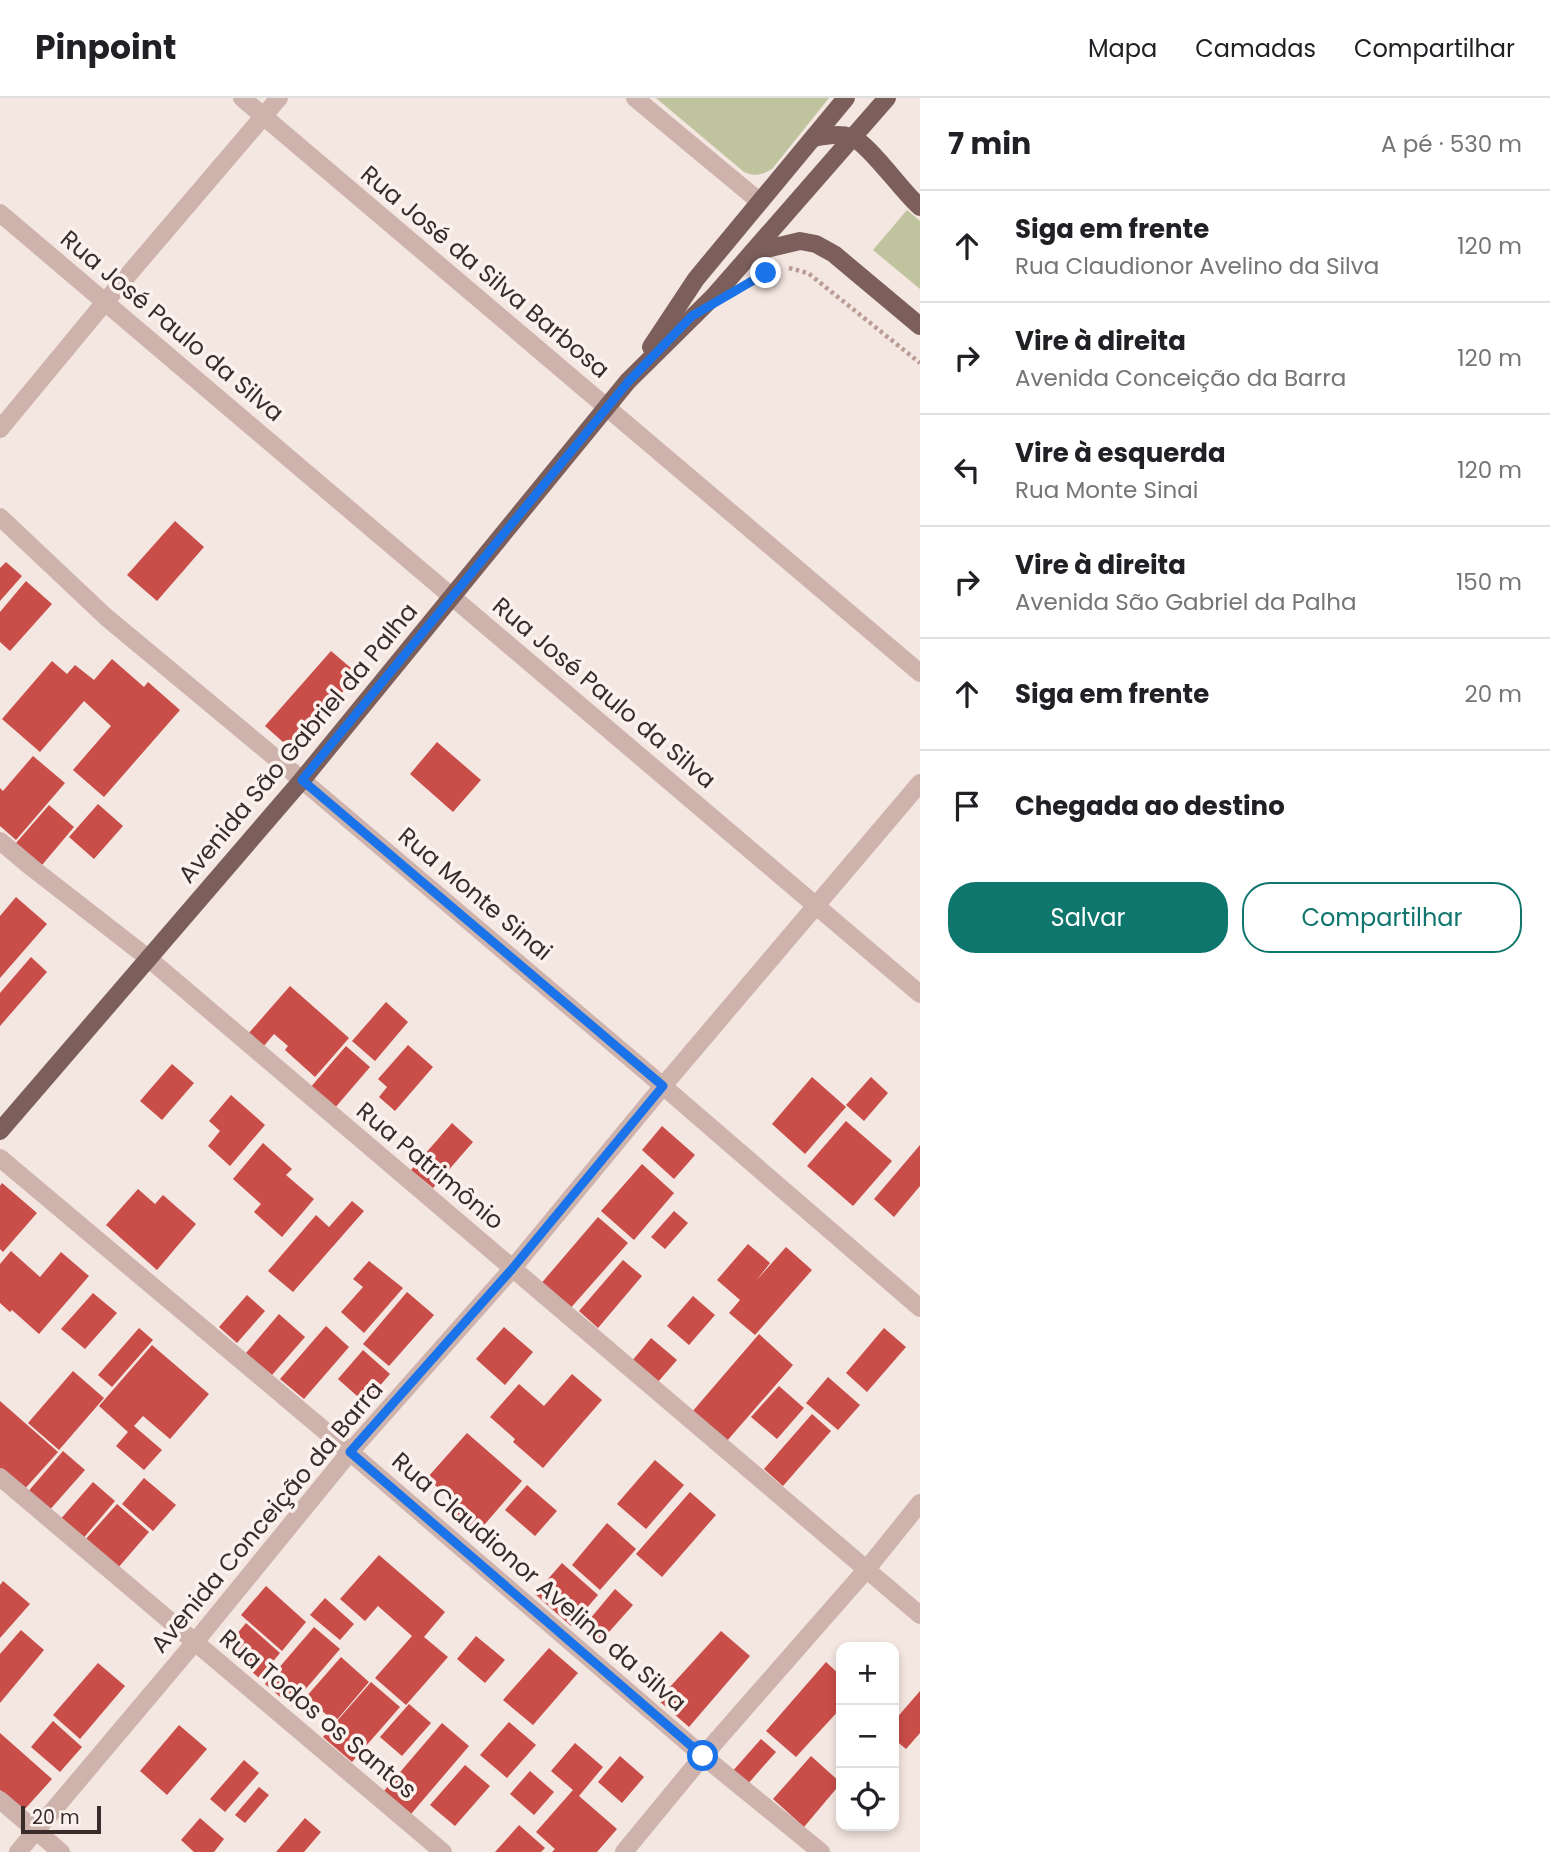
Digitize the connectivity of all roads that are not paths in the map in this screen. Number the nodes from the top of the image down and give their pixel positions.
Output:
1 (242, 98) edge
2 (279, 98) edge
3 (635, 98) edge
4 (846, 98) edge
5 (887, 98) edge
6 (263, 116) junction
7 (854, 137) junction
8 (813, 138) junction
9 (759, 201) junction
10 (920, 208) edge
11 (0, 213) edge
12 (753, 252) junction
13 (105, 302) junction
14 (920, 326) edge
15 (628, 382) junction
16 (607, 407) junction
17 (0, 429) edge
18 (0, 517) edge
19 (452, 596) junction
20 (920, 673) edge
21 (302, 780) junction
22 (920, 783) edge
23 (0, 841) edge
24 (816, 905) junction
25 (148, 958) junction
26 (920, 994) edge
27 (663, 1086) junction
28 (0, 1131) edge
29 (0, 1158) edge
30 (512, 1269) junction
31 (920, 1308) edge
32 (350, 1452) junction
33 (0, 1477) edge
34 (920, 1503) edge
35 (866, 1570) junction
36 (920, 1615) edge
37 (195, 1642) junction
38 (703, 1756) junction
39 (0, 1800) edge
40 (36, 1830) junction
41 (18, 1852) edge
42 (61, 1852) edge
43 (443, 1852) edge
44 (624, 1852) edge
45 (821, 1852) edge

1 - 6 street, Rua José da Silva Barbosa
2 - 6 street
3 - 9 street
4 - 8 main road, Avenida São Gabriel da Palha
5 - 7 main road, Avenida São Gabriel da Palha
6 - 13 street
6 - 16 street, Rua José da Silva Barbosa
7 - 8 main road
7 - 10 main road
7 - 12 main road, Avenida São Gabriel da Palha
8 - 9 main road, Avenida São Gabriel da Palha
9 - 15 main road, Avenida São Gabriel da Palha
11 - 13 street, Rua José Paulo da Silva
12 - 14 main road
12 - 15 main road, Avenida São Gabriel da Palha
13 - 17 street
13 - 19 street, Rua José Paulo da Silva
15 - 16 main road, Avenida São Gabriel da Palha
16 - 19 main road, Avenida São Gabriel da Palha
16 - 20 street, Rua José da Silva Barbosa
18 - 21 street, Rua Monte Sinai
19 - 21 main road, Avenida São Gabriel da Palha
19 - 24 street, Rua José Paulo da Silva
21 - 25 main road, Avenida São Gabriel da Palha
21 - 27 street, Rua Monte Sinai
22 - 24 street, Avenida Conceição da Barra
23 - 25 street, Rua Patrimônio
24 - 26 street, Rua José Paulo da Silva
24 - 27 street, Avenida Conceição da Barra
25 - 28 main road, Avenida São Gabriel da Palha
25 - 30 street, Rua Patrimônio
27 - 30 street, Avenida Conceição da Barra
27 - 31 street, Rua Monte Sinai
29 - 32 street, Rua Claudionor Avelino da Silva
30 - 32 street, Avenida Conceição da Barra
30 - 35 street, Rua Patrimônio
32 - 37 street, Avenida Conceição da Barra
32 - 38 street, Rua Claudionor Avelino da Silva
33 - 37 street, Rua Todos os Santos
34 - 35 street
35 - 36 street, Rua Patrimônio
35 - 38 street
37 - 40 street, Avenida Conceição da Barra
37 - 43 street, Rua Todos os Santos
38 - 44 street
38 - 45 street, Rua Claudionor Avelino da Silva
39 - 40 street
40 - 41 street, Avenida Conceição da Barra
40 - 42 street

